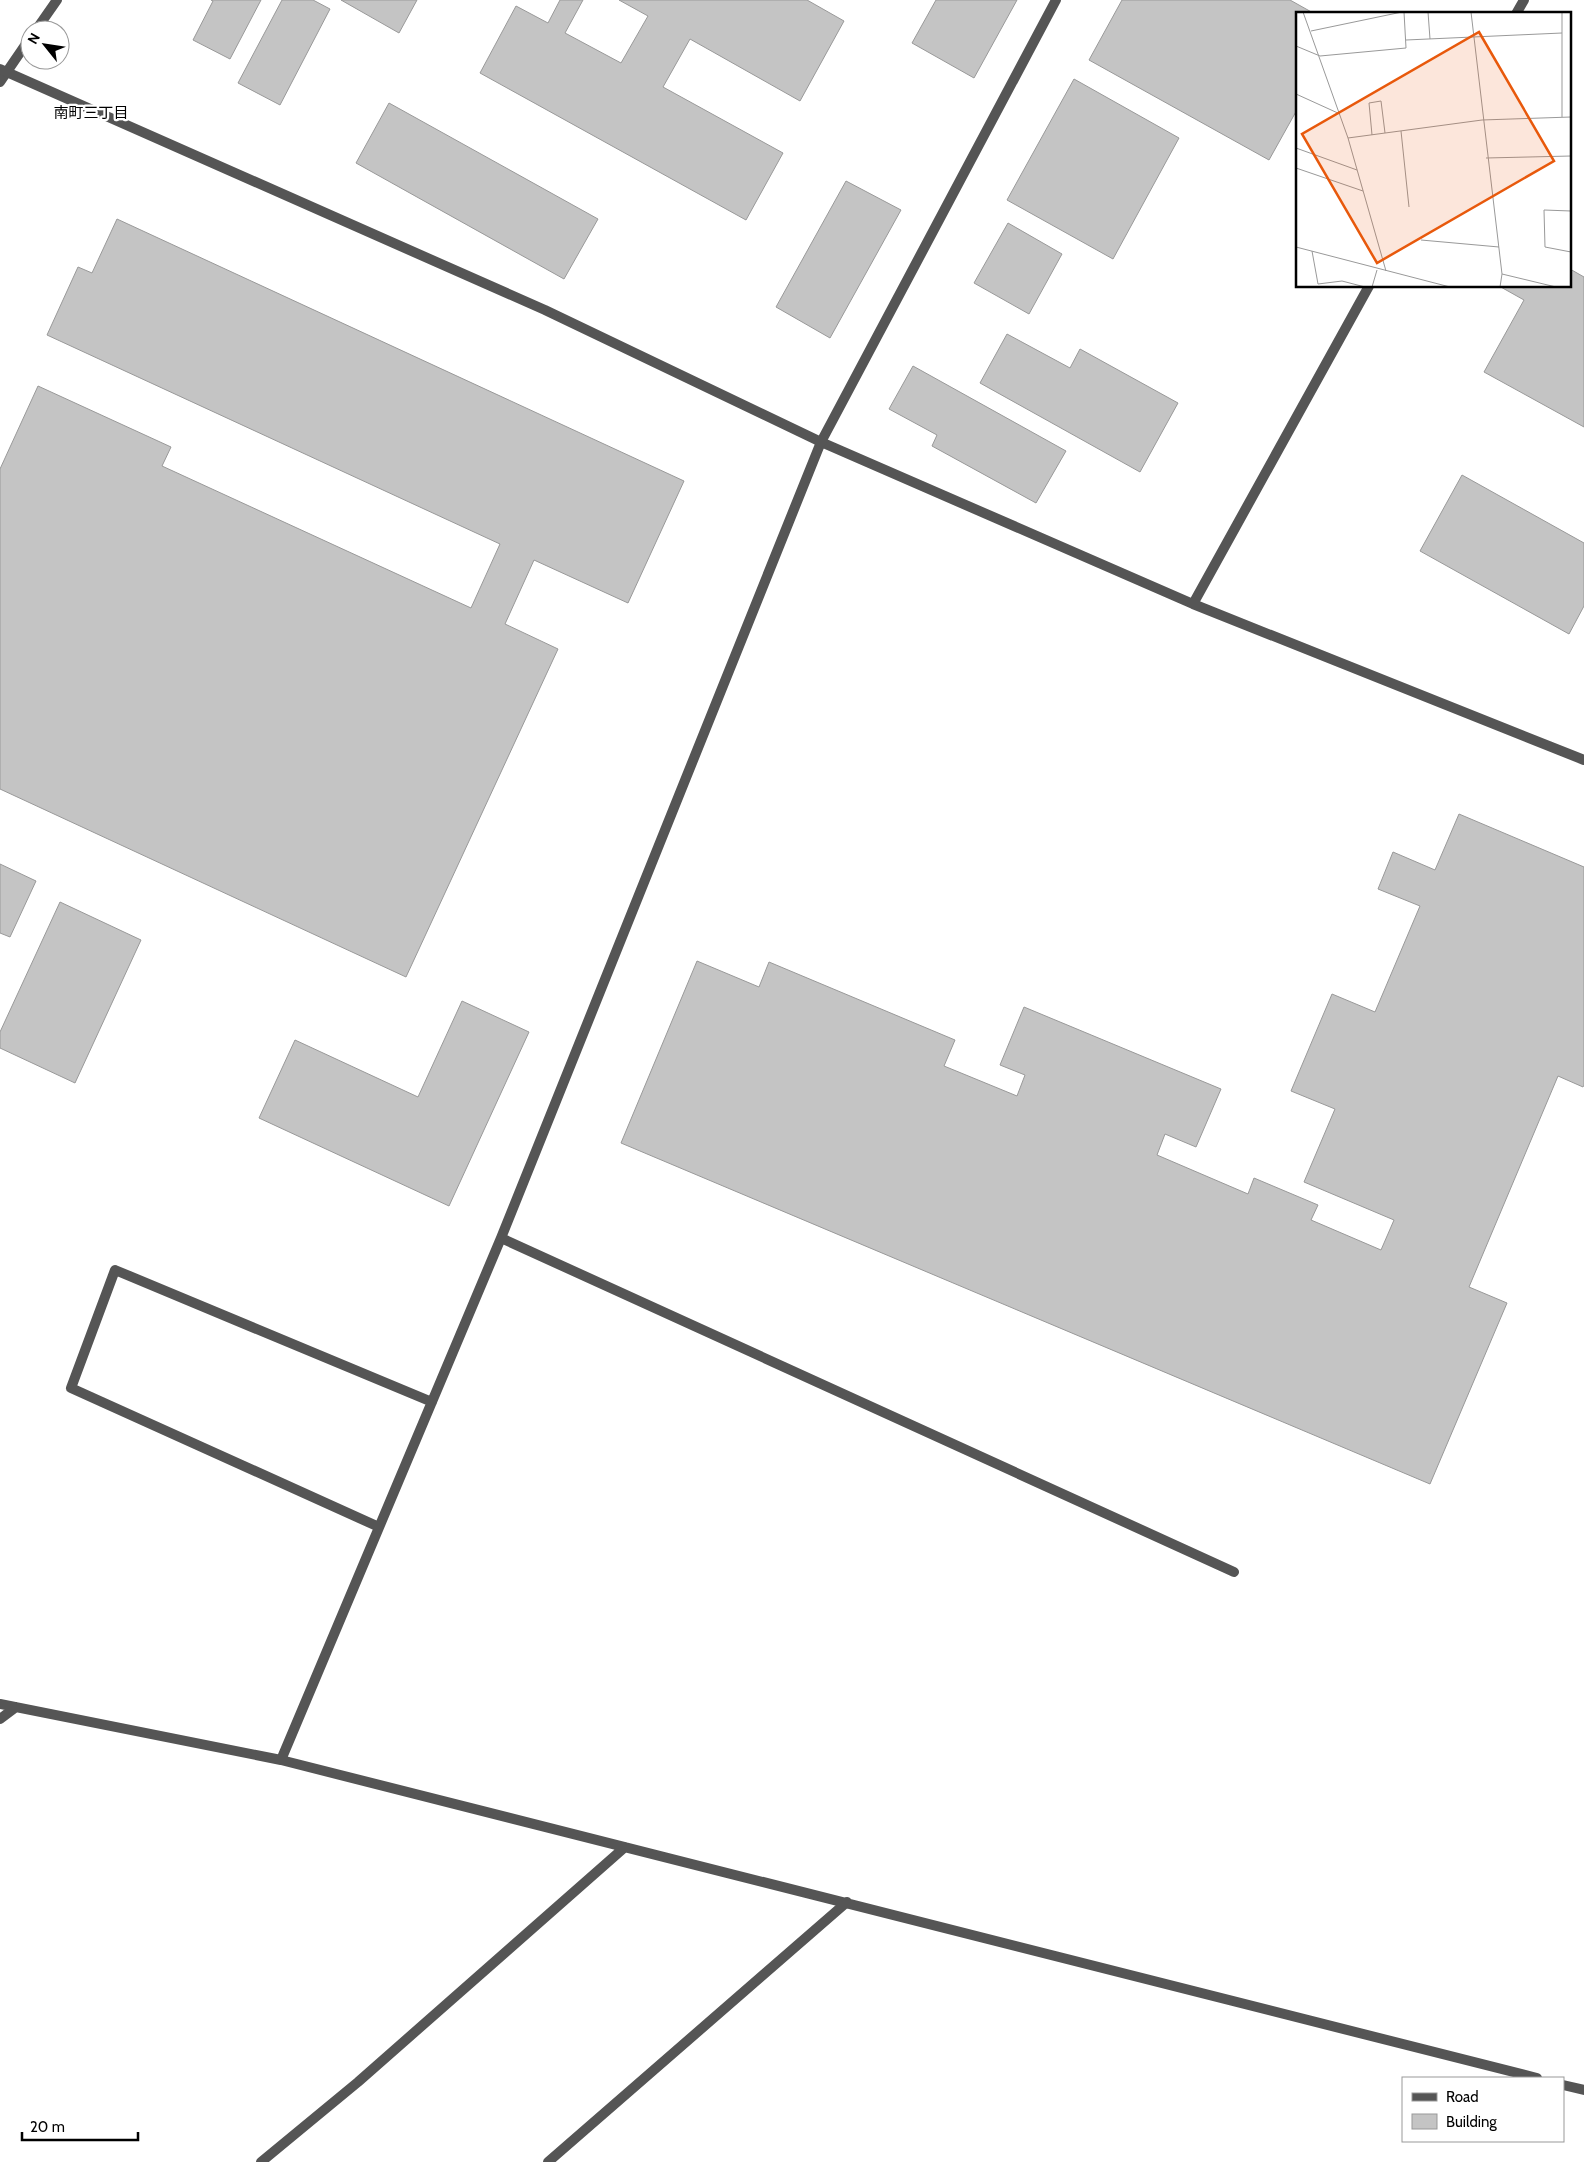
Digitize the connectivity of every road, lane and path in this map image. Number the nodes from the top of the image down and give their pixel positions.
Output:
1 (57, 0) edge
2 (1056, 0) edge
3 (1524, 0) edge
4 (1517, 12) edge
5 (43, 20) edge
6 (20, 50) edge
7 (3, 70) edge
8 (0, 82) edge
9 (1368, 288) edge
10 (821, 442) junction
11 (1193, 604) junction
12 (1584, 760) edge
13 (501, 1238) junction
14 (432, 1402) junction
15 (379, 1527) junction
16 (1234, 1572) dead end
17 (0, 1704) edge
18 (16, 1707) junction
19 (0, 1719) edge
20 (281, 1760) junction
21 (625, 1847) junction
22 (847, 1902) junction
23 (1533, 2077) edge
24 (1564, 2085) edge
25 (1584, 2090) edge
26 (261, 2162) edge
27 (548, 2162) edge

1 - 5 street
2 - 10 street
3 - 4 street
6 - 7 street
7 - 8 street
7 - 10 street
9 - 11 street
10 - 11 street
10 - 13 street
11 - 12 street
13 - 14 street
13 - 16 street
14 - 15 street
14 - 15 street
15 - 20 street
17 - 18 street
18 - 19 street
18 - 20 street
20 - 21 street
21 - 22 street
21 - 26 street
22 - 23 street
22 - 27 street
24 - 25 street

